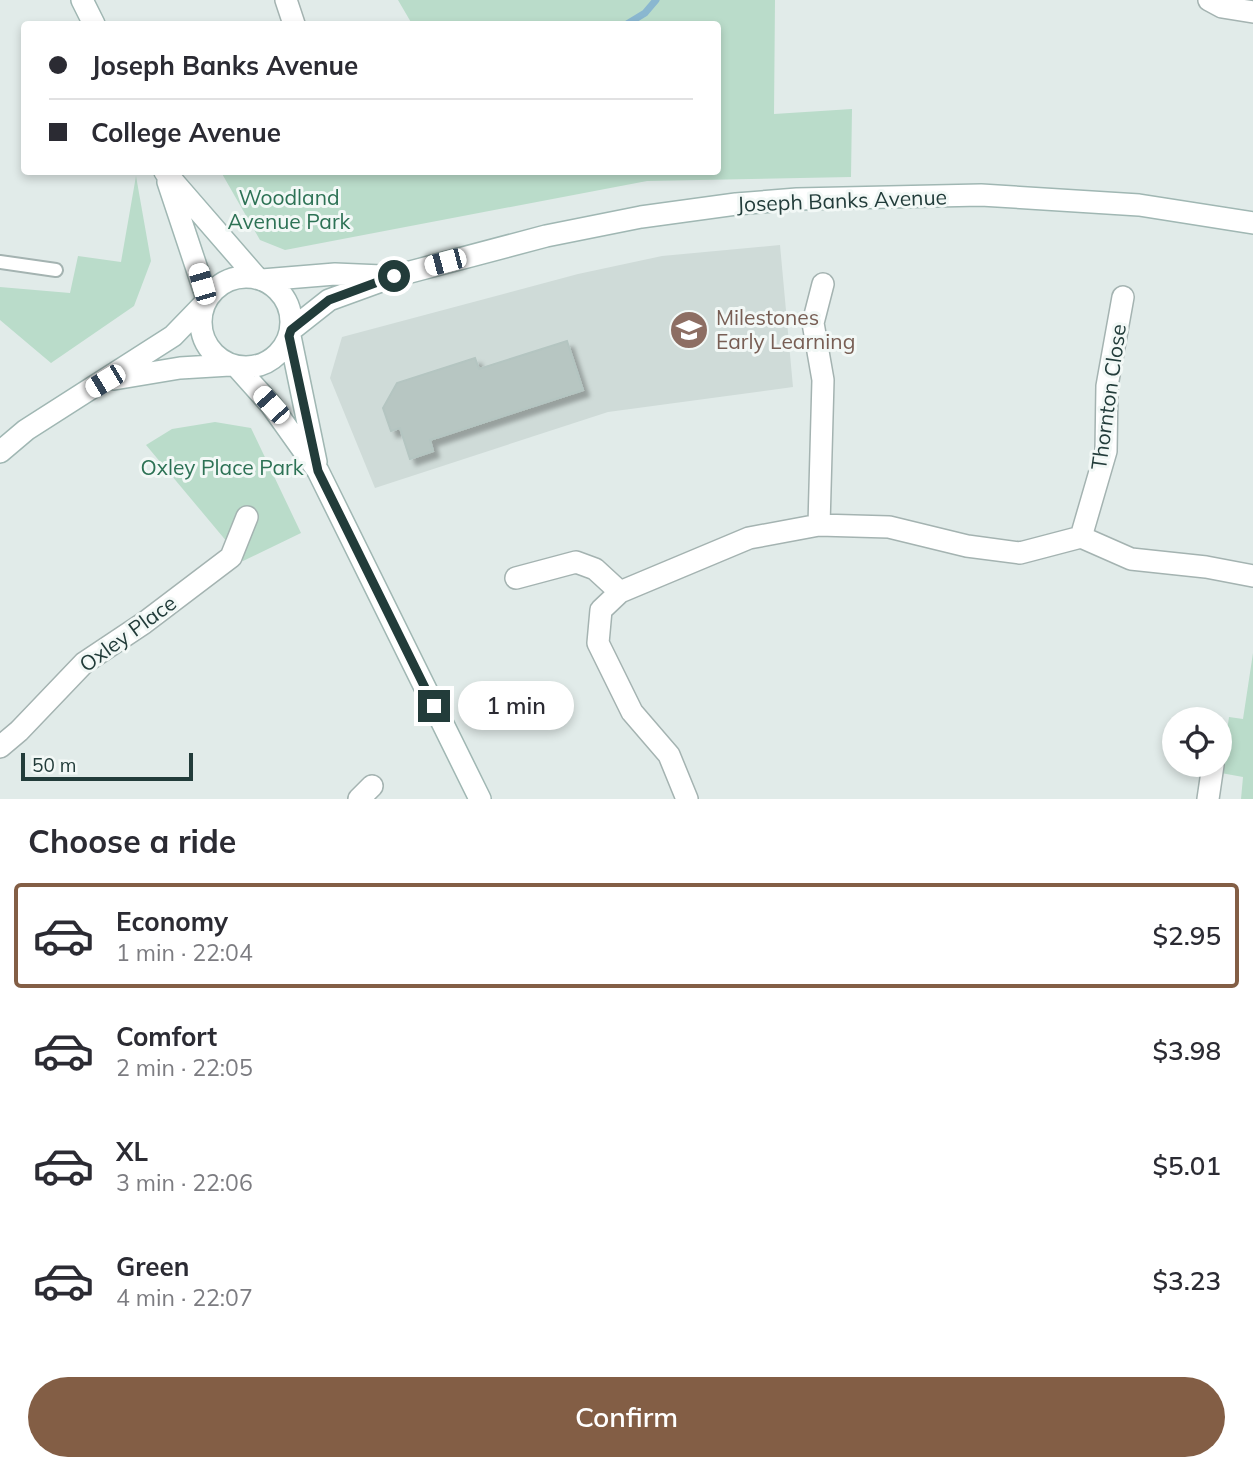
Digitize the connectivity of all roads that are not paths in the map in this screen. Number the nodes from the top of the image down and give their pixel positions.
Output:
1 (82, 0) edge
2 (286, 0) edge
3 (1209, 0) edge
4 (1253, 12) edge
5 (92, 21) edge
6 (293, 21) edge
7 (165, 175) edge
8 (167, 175) edge
9 (1253, 223) edge
10 (0, 262) edge
11 (56, 270) dead end
12 (394, 276) junction
13 (259, 279) junction
14 (823, 284) dead end
15 (1123, 297) dead end
16 (206, 301) junction
17 (290, 333) junction
18 (234, 366) junction
19 (105, 381) junction
20 (0, 452) edge
21 (318, 471) junction
22 (247, 517) dead end
23 (819, 525) junction
24 (1081, 537) junction
25 (1253, 576) edge
26 (516, 578) dead end
27 (620, 592) junction
28 (0, 747) edge
29 (1211, 777) edge
30 (480, 799) edge
31 (687, 799) edge
32 (1208, 799) edge

1 - 5 street
2 - 6 street
3 - 4 street
7 - 16 street
8 - 13 street
9 - 12 street, Joseph Banks Avenue
10 - 11 lane
12 - 13 street, Joseph Banks Avenue
12 - 17 street, Joseph Banks Avenue
13 - 16 street
13 - 17 street
14 - 23 street
15 - 24 street, Thornton Close
16 - 18 street
16 - 19 street
17 - 18 street
17 - 21 street
18 - 19 street
18 - 21 street
19 - 20 street
21 - 30 street
22 - 28 street, Oxley Place
23 - 24 street
23 - 27 street
24 - 25 street
26 - 27 street
27 - 31 street
29 - 32 street

